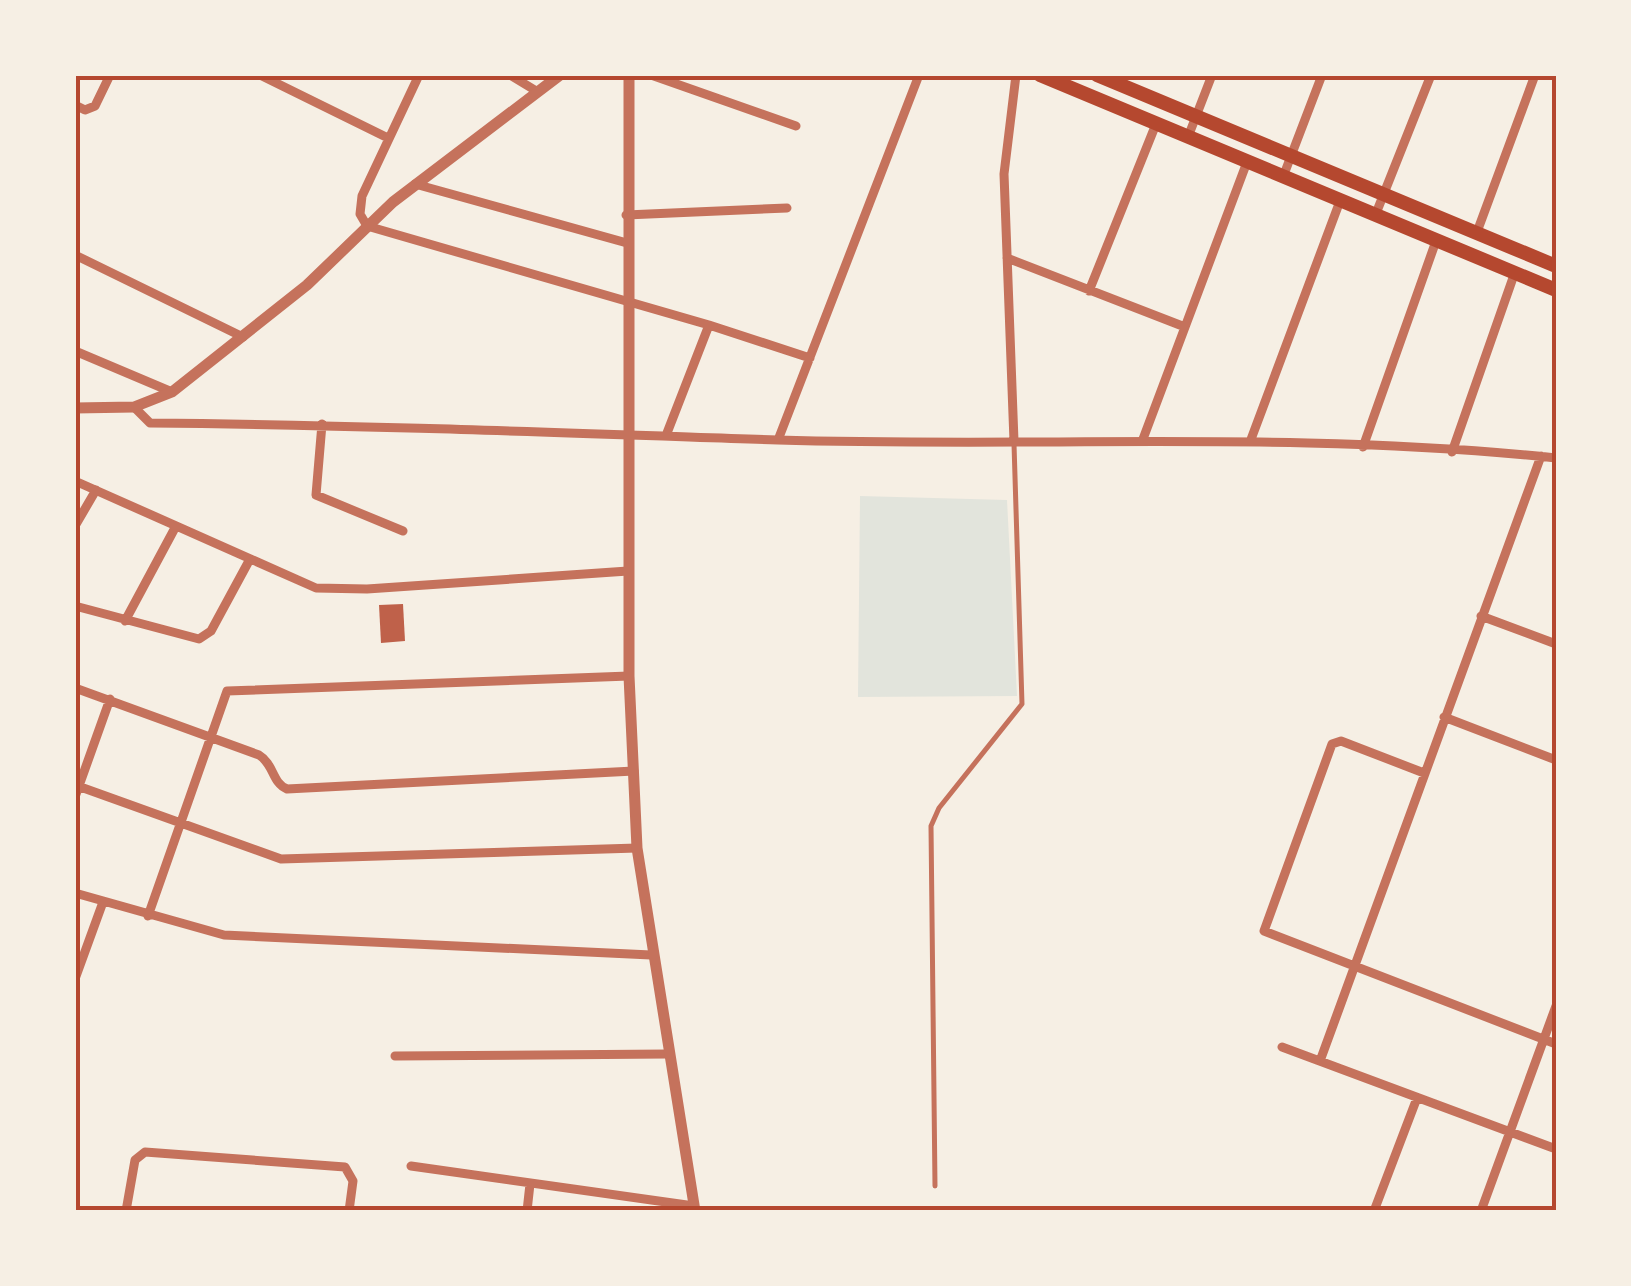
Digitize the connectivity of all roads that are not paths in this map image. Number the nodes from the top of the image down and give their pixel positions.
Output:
1 (110, 75) edge
2 (260, 75) edge
3 (419, 75) edge
4 (510, 75) edge
5 (560, 75) edge
6 (629, 75) edge
7 (650, 75) edge
8 (919, 75) edge
9 (1016, 75) edge
10 (1040, 75) edge
11 (1099, 75) edge
12 (1212, 75) edge
13 (1322, 75) edge
14 (1431, 75) edge
15 (1535, 75) edge
16 (538, 92) junction
17 (1091, 97) junction
18 (75, 106) edge
19 (1196, 116) junction
20 (1156, 124) junction
21 (796, 126) dead end
22 (1188, 136) junction
23 (388, 138) junction
24 (1292, 156) junction
25 (1247, 162) junction
26 (1283, 177) junction
27 (415, 184) junction
28 (1384, 195) junction
29 (1340, 201) junction
30 (787, 208) dead end
31 (626, 215) junction
32 (1376, 216) junction
33 (367, 226) junction
34 (1477, 232) junction
35 (1436, 241) junction
36 (627, 242) junction
37 (75, 256) edge
38 (1007, 258) junction
39 (1556, 266) edge
40 (1515, 272) junction
41 (1556, 290) edge
42 (1089, 291) junction
43 (626, 300) junction
44 (709, 326) junction
45 (1185, 327) junction
46 (243, 337) junction
47 (75, 351) edge
48 (810, 358) junction
49 (172, 392) junction
50 (134, 407) junction
51 (75, 408) edge
52 (322, 424) junction
53 (628, 432) junction
54 (667, 433) junction
55 (1143, 439) junction
56 (778, 440) junction
57 (1014, 441) junction
58 (1250, 442) junction
59 (1363, 447) junction
60 (1452, 452) junction
61 (1541, 456) junction
62 (1556, 458) edge
63 (75, 480) edge
64 (96, 490) junction
65 (75, 526) edge
66 (176, 526) junction
67 (404, 531) dead end
68 (250, 559) junction
69 (628, 571) junction
70 (75, 606) edge
71 (1481, 616) junction
72 (125, 621) junction
73 (1556, 644) edge
74 (629, 676) junction
75 (75, 688) edge
76 (110, 699) junction
77 (1444, 717) junction
78 (210, 735) junction
79 (1556, 760) edge
80 (634, 771) junction
81 (1424, 773) junction
82 (76, 789) edge
83 (182, 823) junction
84 (637, 848) junction
85 (75, 893) edge
86 (103, 902) junction
87 (148, 916) junction
88 (651, 955) junction
89 (1353, 967) junction
90 (75, 979) edge
91 (1556, 1006) edge
92 (1545, 1040) junction
93 (1556, 1044) edge
94 (1282, 1046) dead end
95 (668, 1054) junction
96 (395, 1056) dead end
97 (1320, 1061) junction
98 (1418, 1098) junction
99 (1512, 1132) junction
100 (1556, 1149) edge
101 (411, 1166) dead end
102 (530, 1184) junction
103 (935, 1186) dead end
104 (695, 1208) edge
105 (126, 1211) edge
106 (350, 1211) edge
107 (527, 1211) edge
108 (1374, 1211) edge
109 (1481, 1211) edge

1 - 18 street
2 - 23 street
3 - 23 street
4 - 16 street
5 - 16 street
6 - 31 street
7 - 21 street
8 - 48 street
9 - 38 street
10 - 17 main road
11 - 17 street
11 - 19 main road
12 - 19 street
13 - 24 street
14 - 28 street
15 - 34 street
16 - 27 street
17 - 20 main road
19 - 22 street
19 - 24 main road
20 - 22 main road
20 - 42 street
22 - 25 main road
23 - 33 street
24 - 26 street
24 - 28 main road
25 - 26 main road
25 - 45 street
26 - 29 main road
27 - 33 street
27 - 36 street
28 - 32 street
28 - 34 main road
29 - 32 main road
29 - 58 street
30 - 31 street
31 - 36 street
32 - 35 main road
33 - 43 street
33 - 46 street
34 - 39 main road
35 - 40 main road
35 - 59 street
36 - 43 street
37 - 46 street
38 - 42 street
38 - 57 street
40 - 41 main road
40 - 60 street
42 - 45 street
43 - 44 street
43 - 53 street
44 - 48 street
44 - 54 street
45 - 55 street
46 - 49 street
47 - 49 street
48 - 56 street
49 - 50 street
50 - 51 street
50 - 52 street
52 - 53 street
52 - 67 street
53 - 54 street
53 - 69 street
54 - 56 street
55 - 57 street
55 - 58 street
56 - 57 street
57 - 103 lane
58 - 59 street
59 - 60 street
60 - 61 street
61 - 62 street
61 - 71 street
63 - 64 street
64 - 65 street
64 - 66 street
66 - 68 street
66 - 72 street
68 - 69 street
68 - 72 street
69 - 74 street
70 - 72 street
71 - 73 street
71 - 77 street
74 - 78 street
74 - 80 street
75 - 76 street
76 - 78 street
76 - 82 street
77 - 79 street
77 - 81 street
78 - 80 street
78 - 83 street
80 - 84 street
81 - 89 street
81 - 89 street
82 - 83 street
83 - 84 street
83 - 87 street
84 - 88 street
85 - 86 street
86 - 87 street
86 - 90 street
87 - 88 street
88 - 95 street
89 - 92 street
89 - 97 street
91 - 92 street
92 - 93 street
92 - 99 street
94 - 97 street
95 - 96 street
95 - 104 street
97 - 98 street
98 - 99 street
98 - 108 street
99 - 100 street
99 - 109 street
101 - 102 street
102 - 104 street
102 - 107 street
105 - 106 street

